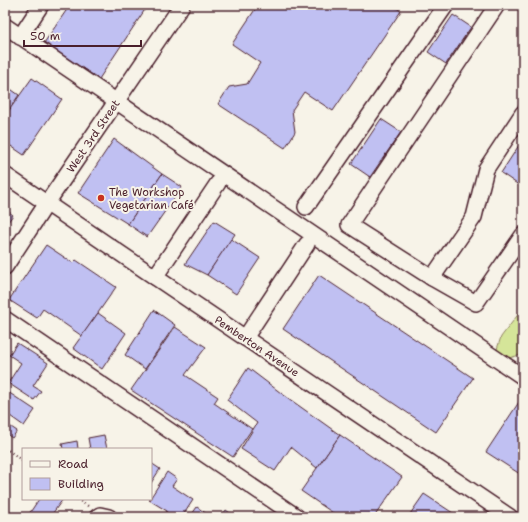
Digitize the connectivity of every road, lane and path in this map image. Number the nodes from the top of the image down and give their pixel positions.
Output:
1 (41, 5) edge
2 (182, 5) edge
3 (446, 5) edge
4 (497, 5) edge
5 (5, 26) edge
6 (20, 37) junction
7 (116, 102) junction
8 (523, 113) edge
9 (5, 175) edge
10 (218, 183) dead end
11 (47, 203) junction
12 (306, 206) dead end
13 (523, 235) edge
14 (307, 244) dead end
15 (5, 267) edge
16 (155, 278) junction
17 (432, 278) junction
18 (5, 319) edge
19 (245, 338) junction
20 (523, 377) edge
21 (5, 448) edge
22 (22, 460) edge
23 (96, 517) edge
24 (109, 517) edge
25 (297, 517) edge
26 (510, 517) edge

1 - 6 street
2 - 7 street, West 3rd Street
3 - 12 street
4 - 17 street
5 - 6 street
6 - 7 street
7 - 11 street, West 3rd Street
7 - 20 street
8 - 17 street
9 - 11 street, Pemberton Avenue
10 - 16 street
11 - 15 street, West 3rd Street
11 - 16 street, Pemberton Avenue
13 - 17 street
14 - 19 street
16 - 19 street, Pemberton Avenue
18 - 25 street
19 - 26 street, Pemberton Avenue
21 - 22 path
23 - 24 street

